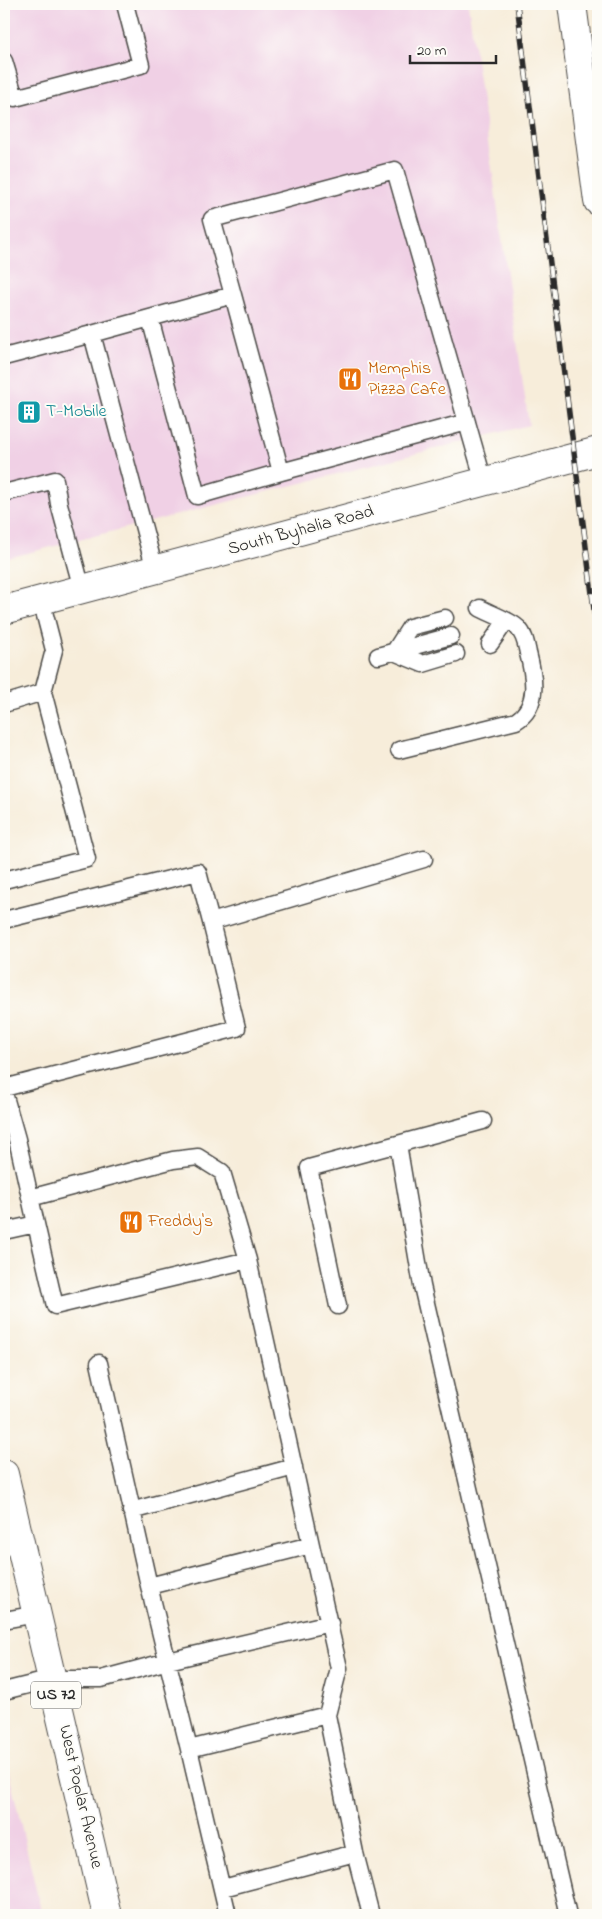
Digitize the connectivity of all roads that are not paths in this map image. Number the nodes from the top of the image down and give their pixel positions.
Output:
1 (125, 4) edge
2 (572, 4) edge
3 (4, 61) edge
4 (596, 163) edge
5 (598, 201) edge
6 (233, 295) junction
7 (150, 318) junction
8 (92, 334) junction
9 (4, 357) edge
10 (467, 422) junction
11 (598, 451) edge
12 (282, 472) junction
13 (484, 482) junction
14 (4, 494) edge
15 (155, 570) junction
16 (82, 589) junction
17 (41, 600) junction
18 (480, 608) dead end
19 (4, 610) edge
20 (445, 618) dead end
21 (506, 621) junction
22 (484, 626) dead end
23 (451, 636) dead end
24 (490, 644) dead end
25 (394, 652) junction
26 (456, 654) dead end
27 (378, 656) dead end
28 (43, 692) junction
29 (4, 704) edge
30 (399, 750) dead end
31 (424, 859) dead end
32 (4, 880) edge
33 (4, 920) edge
34 (211, 922) junction
35 (4, 1088) edge
36 (4, 1093) edge
37 (483, 1121) dead end
38 (10, 1141) edge
39 (398, 1144) junction
40 (30, 1198) junction
41 (36, 1224) junction
42 (4, 1231) edge
43 (248, 1260) junction
44 (338, 1306) dead end
45 (99, 1363) dead end
46 (294, 1467) junction
47 (4, 1474) edge
48 (132, 1511) junction
49 (311, 1545) junction
50 (148, 1586) junction
51 (37, 1614) junction
52 (4, 1620) edge
53 (330, 1623) junction
54 (168, 1661) junction
55 (52, 1679) junction
56 (4, 1691) edge
57 (328, 1715) junction
58 (189, 1749) junction
59 (355, 1853) junction
60 (223, 1888) junction
61 (107, 1915) edge
62 (228, 1915) edge
63 (372, 1915) edge
64 (568, 1915) edge

1 - 3 lane
2 - 4 main road
4 - 5 main road
6 - 7 lane
6 - 10 lane
6 - 12 lane
7 - 8 lane
7 - 12 lane
8 - 9 lane
8 - 15 lane
10 - 12 lane
10 - 13 lane
11 - 13 main road, South Byhalia Road
13 - 15 main road, South Byhalia Road
14 - 16 lane
15 - 16 main road, South Byhalia Road
16 - 17 main road, South Byhalia Road
17 - 19 main road, South Byhalia Road
17 - 28 lane
18 - 21 lane
20 - 25 lane
21 - 22 lane
21 - 24 lane
21 - 30 lane
23 - 25 lane
25 - 26 lane
25 - 27 lane
28 - 29 lane
28 - 32 lane
31 - 34 lane
33 - 34 lane
34 - 35 lane
36 - 38 lane
37 - 39 lane
38 - 40 lane
39 - 44 lane
39 - 64 lane
40 - 41 lane
40 - 43 lane
41 - 42 lane
41 - 43 lane
43 - 46 lane
45 - 48 lane
46 - 48 lane
46 - 49 lane
47 - 51 main road, West Poplar Avenue / US 72
48 - 50 lane
49 - 50 lane
49 - 53 lane
50 - 54 lane
51 - 52 lane
51 - 55 main road, West Poplar Avenue / US 72
53 - 54 lane
53 - 57 lane
54 - 55 lane
54 - 58 lane
55 - 56 lane
55 - 61 main road, West Poplar Avenue / US 72
57 - 58 lane
57 - 59 lane
58 - 60 lane
59 - 60 lane
59 - 63 lane
60 - 62 lane

